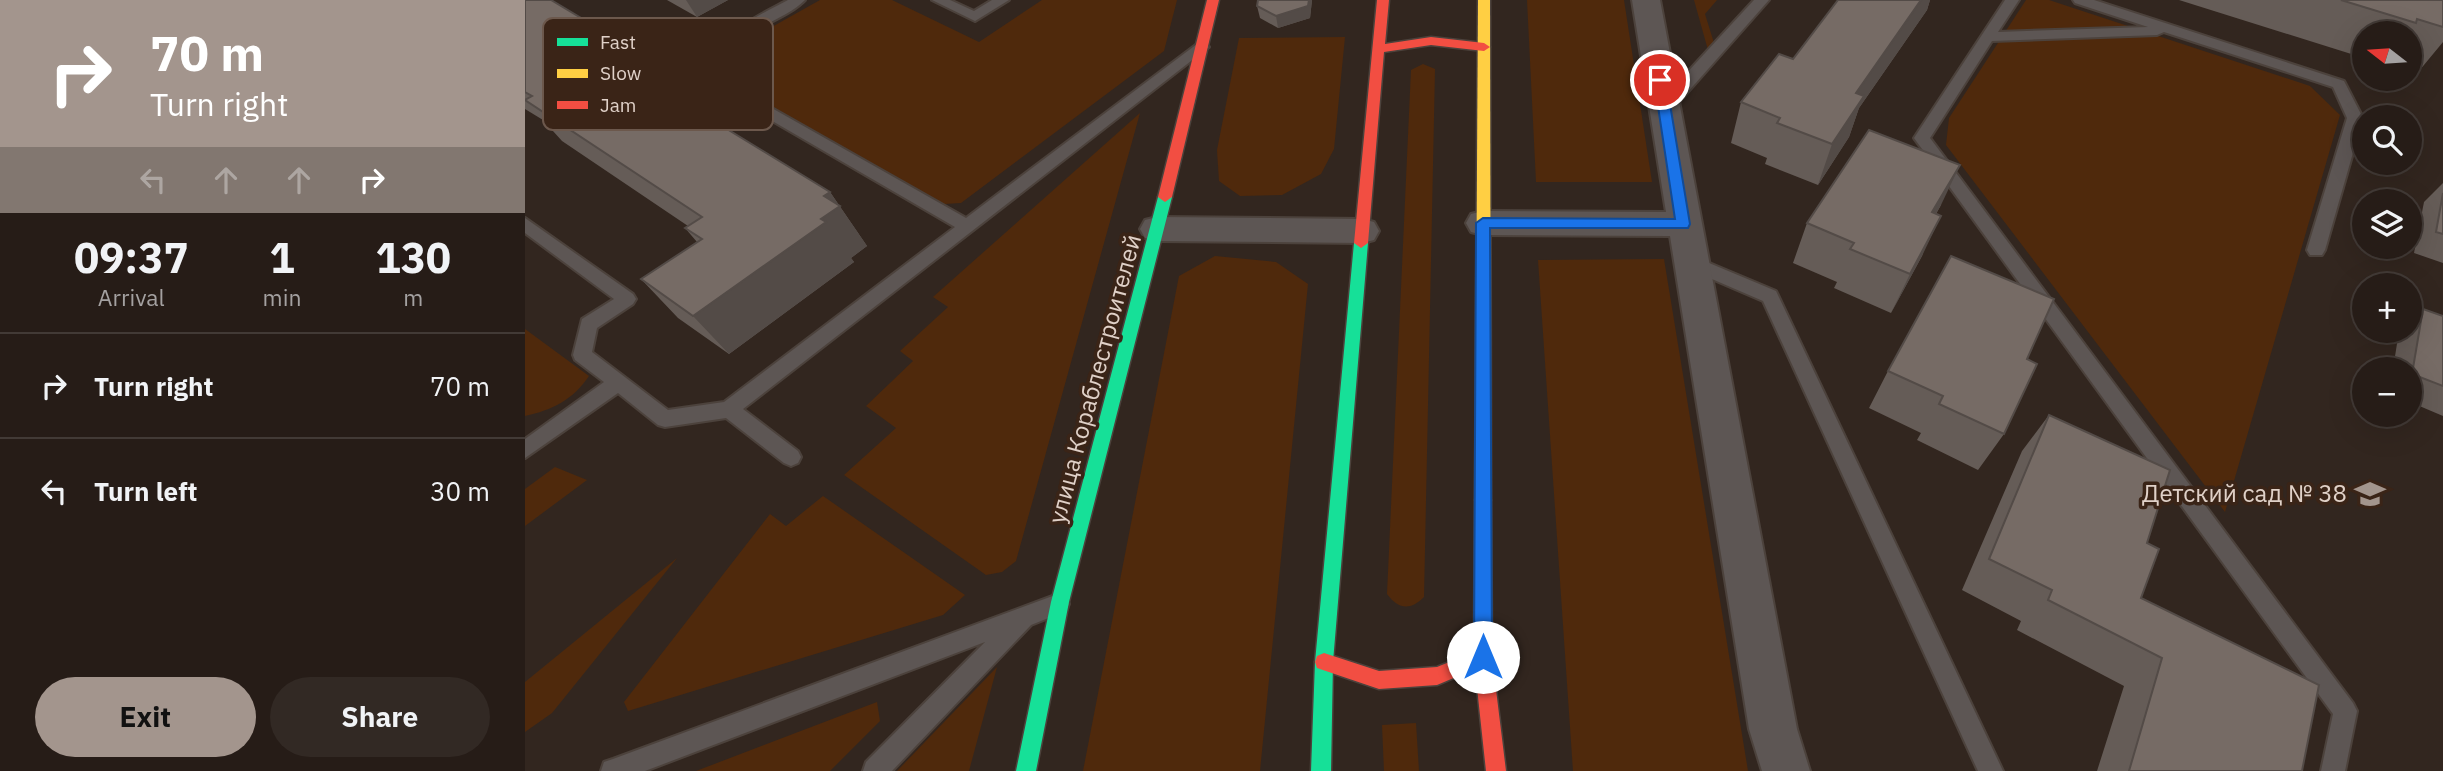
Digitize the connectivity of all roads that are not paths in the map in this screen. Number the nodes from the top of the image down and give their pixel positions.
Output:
1 (798, 0) edge
2 (939, 0) edge
3 (1002, 0) edge
4 (1213, 0) edge
5 (1383, 0) edge
6 (1484, 0) edge
7 (1646, 0) edge
8 (1762, 0) edge
9 (2012, 0) edge
10 (2080, 0) edge
11 (768, 18) edge
12 (2170, 30) junction
13 (1987, 37) junction
14 (1203, 47) junction
15 (1484, 47) junction
16 (1380, 49) junction
17 (1665, 107) junction
18 (773, 117) edge
19 (1483, 223) junction
20 (525, 224) edge
21 (1683, 224) junction
22 (968, 227) junction
23 (1157, 229) junction
24 (1362, 231) junction
25 (2316, 250) dead end
26 (1690, 262) junction
27 (618, 382) junction
28 (729, 409) junction
29 (525, 450) edge
30 (791, 457) dead end
31 (1060, 603) junction
32 (1025, 617) junction
33 (1483, 657) junction
34 (1324, 662) junction
35 (613, 771) edge
36 (875, 771) edge
37 (1026, 771) edge
38 (1321, 771) edge
39 (1496, 771) edge
40 (1786, 771) edge
41 (1990, 771) edge
42 (2333, 771) edge

1 - 11 lane
2 - 3 lane
4 - 14 main road, улица Кораблестроителей
5 - 16 main road
6 - 15 main road
7 - 17 street
8 - 17 lane
9 - 13 lane
10 - 12 lane
12 - 13 lane
12 - 25 lane
13 - 42 lane
14 - 22 lane
14 - 23 main road, улица Кораблестроителей
15 - 16 main road
15 - 19 main road
16 - 24 main road
17 - 21 street
18 - 22 lane
19 - 21 street
19 - 33 main road
20 - 27 lane
21 - 26 street
22 - 28 lane
23 - 24 street
23 - 31 main road, улица Кораблестроителей
24 - 34 main road
26 - 40 street
26 - 41 lane
27 - 28 lane
27 - 29 lane
28 - 30 lane
31 - 32 lane
31 - 37 main road, улица Кораблестроителей
32 - 35 lane
32 - 36 lane
33 - 34 main road
33 - 39 main road
34 - 38 main road

